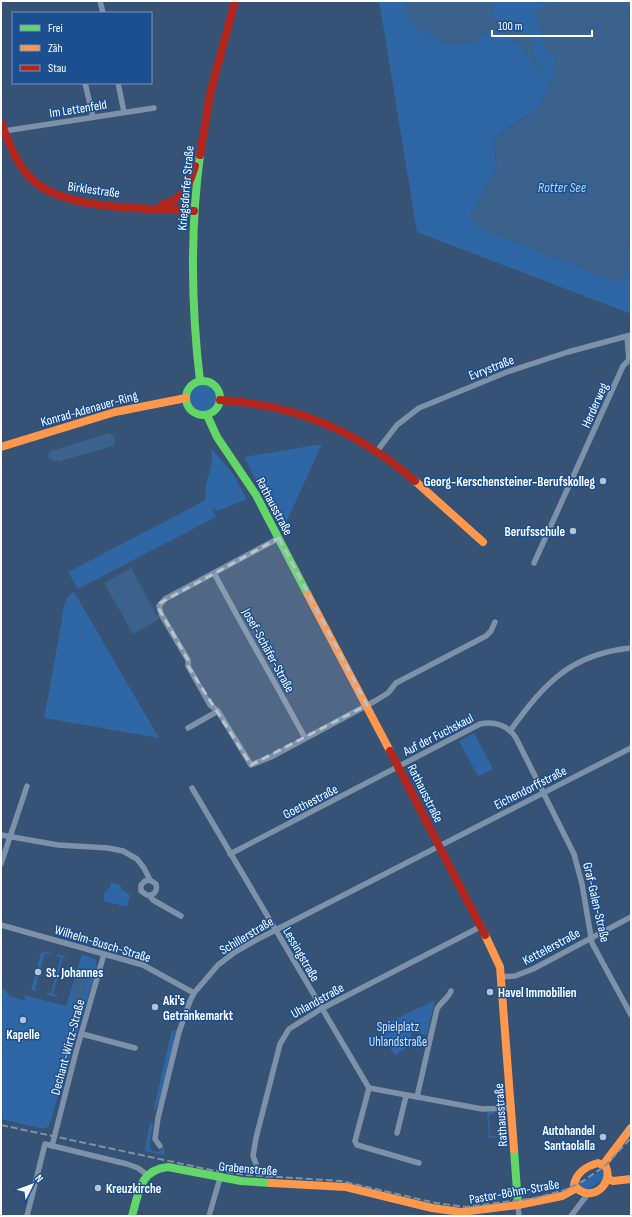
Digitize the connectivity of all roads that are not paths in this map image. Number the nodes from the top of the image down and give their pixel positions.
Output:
1 (100, 1) edge
2 (235, 1) edge
3 (103, 12) edge
4 (85, 84) edge
5 (118, 84) edge
6 (154, 108) dead end
7 (124, 112) junction
8 (93, 117) junction
9 (3, 127) edge
10 (200, 152) junction
11 (150, 207) junction
12 (194, 211) junction
13 (629, 336) edge
14 (200, 381) junction
15 (186, 398) junction
16 (220, 400) junction
17 (207, 414) junction
18 (1, 447) edge
19 (376, 451) junction
20 (279, 538) junction
21 (483, 542) dead end
22 (534, 563) dead end
23 (214, 573) junction
24 (495, 622) dead end
25 (631, 648) edge
26 (367, 705) junction
27 (218, 710) junction
28 (188, 728) dead end
29 (510, 731) junction
30 (305, 738) junction
31 (631, 748) edge
32 (399, 767) junction
33 (27, 786) dead end
34 (192, 788) dead end
35 (543, 793) junction
36 (1, 835) edge
37 (10, 836) junction
38 (440, 846) junction
39 (230, 854) junction
40 (1, 864) edge
41 (150, 880) junction
42 (150, 896) junction
43 (181, 916) dead end
44 (631, 917) edge
45 (1, 925) edge
46 (482, 926) junction
47 (275, 930) junction
48 (591, 937) junction
49 (104, 954) junction
50 (501, 977) junction
51 (451, 991) dead end
52 (194, 993) junction
53 (321, 1009) junction
54 (631, 1015) edge
55 (82, 1034) junction
56 (135, 1048) dead end
57 (369, 1088) junction
58 (406, 1096) junction
59 (417, 1097) junction
60 (512, 1108) junction
61 (631, 1128) edge
62 (397, 1133) dead end
63 (52, 1146) junction
64 (160, 1146) dead end
65 (419, 1163) dead end
66 (256, 1164) dead end
67 (603, 1165) junction
68 (146, 1174) junction
69 (220, 1178) junction
70 (608, 1179) junction
71 (631, 1179) edge
72 (575, 1189) junction
73 (587, 1195) junction
74 (518, 1205) junction
75 (455, 1212) joint
76 (27, 1216) edge
77 (132, 1216) edge
78 (209, 1216) edge
79 (519, 1216) edge
80 (571, 1216) edge

1 - 3 street
2 - 10 street, Kriegsdorfer Straße
4 - 8 street
5 - 7 street
6 - 7 street, Im Lettenfeld
7 - 8 street, Im Lettenfeld
8 - 9 street, Im Lettenfeld
9 - 11 street, Birklestraße
10 - 11 street, Birklestraße
10 - 12 street, Kriegsdorfer Straße
11 - 12 street, Birklestraße
12 - 14 street, Kriegsdorfer Straße
13 - 19 street, Evrystraße
13 - 22 street, Herderweg
14 - 15 street
14 - 16 street
15 - 17 street
15 - 18 street, Konrad-Adenauer-Ring
16 - 17 street
16 - 19 street
17 - 20 street, Rathausstraße
19 - 21 street
20 - 23 street
20 - 26 street, Rathausstraße
23 - 27 street
23 - 30 street, Josef-Schäfer-Straße
24 - 26 street
25 - 29 street
26 - 30 street
26 - 32 street, Rathausstraße
27 - 28 street
27 - 30 street
29 - 32 street, Auf der Fuchskaul
29 - 35 street
31 - 35 street, Eichendorffstraße
32 - 38 street, Rathausstraße
32 - 39 street, Goethestraße
33 - 37 street
34 - 39 street, Lessingstraße
35 - 38 street, Eichendorffstraße
35 - 48 street, Graf-Galen-Straße
36 - 37 street
37 - 40 street
37 - 41 street
38 - 46 street, Rathausstraße
38 - 47 street, Schillerstraße
39 - 47 street, Lessingstraße
41 - 42 street
41 - 42 street
42 - 43 street
44 - 48 street, Kettelerstraße
45 - 49 street, Wilhelm-Busch-Straße
46 - 50 street, Rathausstraße
46 - 53 street, Uhlandstraße
47 - 52 street, Schillerstraße
47 - 53 street, Lessingstraße
48 - 50 street, Kettelerstraße
48 - 54 street, Graf-Galen-Straße
49 - 52 street, Wilhelm-Busch-Straße
49 - 55 street, Dechant-Wirtz-Straße
50 - 60 street, Rathausstraße
51 - 59 street
52 - 64 street, Schillerstraße
53 - 57 street, Lessingstraße
53 - 66 street, Uhlandstraße
55 - 56 street
55 - 63 street, Dechant-Wirtz-Straße
57 - 58 street
57 - 65 street
58 - 59 street
58 - 62 street
59 - 60 street
60 - 74 street, Rathausstraße
61 - 67 street
63 - 68 street
63 - 76 street
67 - 70 street
67 - 72 street
68 - 69 street, Grabenstraße
68 - 77 street
69 - 75 street, Grabenstraße
69 - 78 street
70 - 71 street
70 - 73 street
72 - 73 street
72 - 74 street, Pastor-Böhm-Straße
73 - 80 street
74 - 75 street, Pastor-Böhm-Straße
74 - 79 street, Rathausstraße

